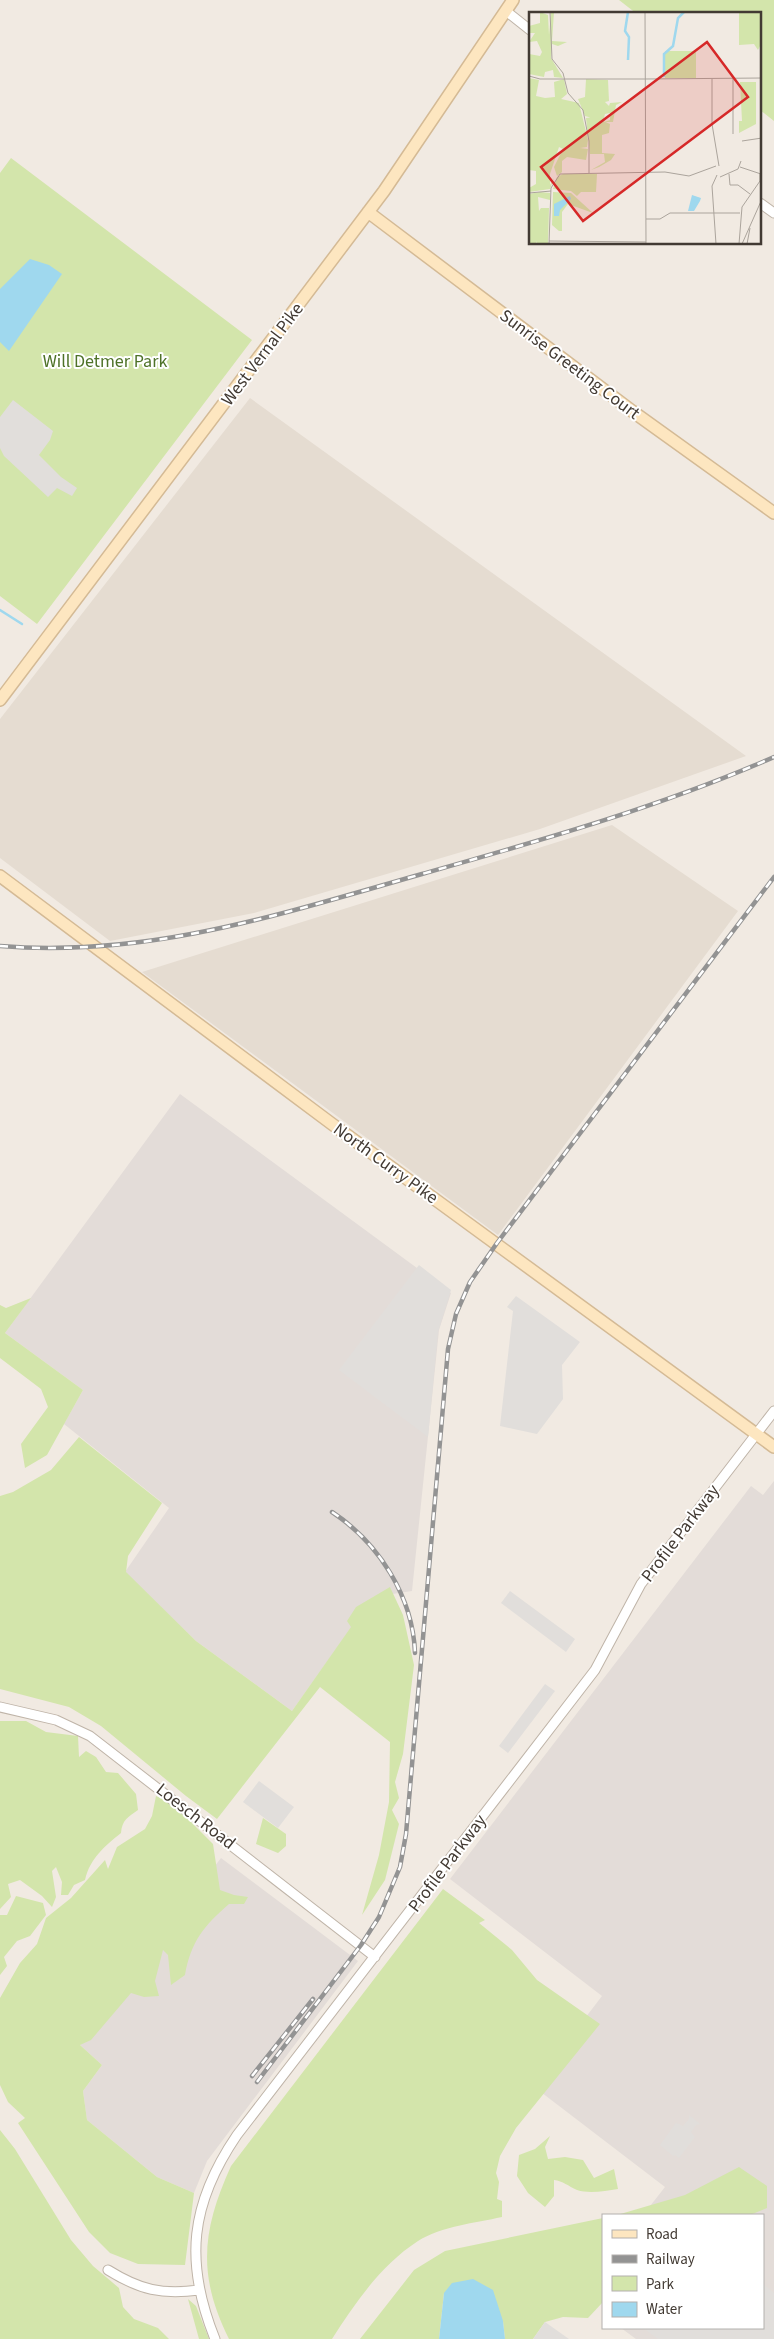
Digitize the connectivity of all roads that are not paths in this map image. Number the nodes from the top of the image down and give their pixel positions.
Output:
1 (513, 0) edge
2 (506, 11) junction
3 (529, 29) edge
4 (762, 204) edge
5 (368, 212) junction
6 (774, 213) edge
7 (774, 513) edge
8 (0, 700) edge
9 (0, 876) edge
10 (774, 1411) edge
11 (756, 1434) junction
12 (774, 1447) edge
13 (0, 1706) edge
14 (375, 1957) junction
15 (108, 2270) dead end
16 (199, 2290) junction
17 (214, 2339) edge

1 - 2 main road, West Vernal Pike
2 - 3 street
2 - 5 main road, West Vernal Pike
4 - 6 street
5 - 7 main road, Sunrise Greeting Court
5 - 8 main road, West Vernal Pike
9 - 11 main road, North Curry Pike
10 - 11 street, Profile Parkway
11 - 12 main road, North Curry Pike
11 - 14 street, Profile Parkway
13 - 14 street, Loesch Road
14 - 16 street, Profile Parkway
15 - 16 street
16 - 17 street, Profile Parkway

